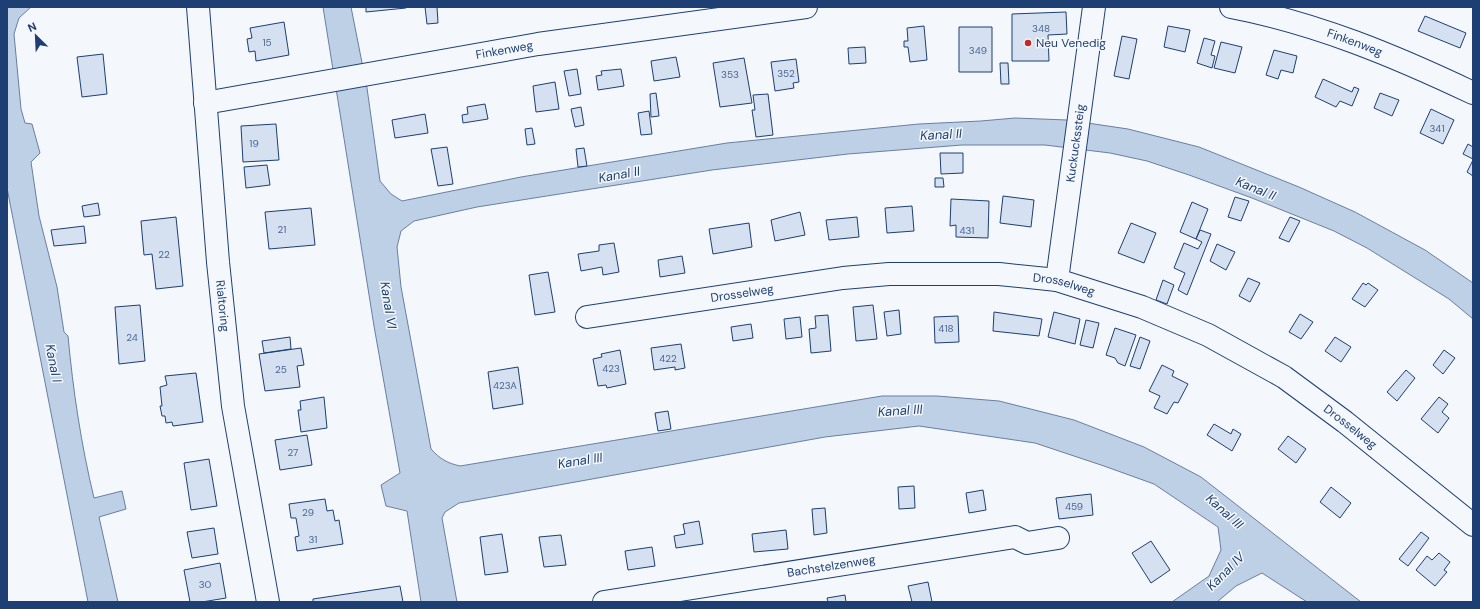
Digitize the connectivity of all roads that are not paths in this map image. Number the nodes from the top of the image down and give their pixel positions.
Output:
1 (198, 7) edge
2 (806, 7) edge
3 (1094, 7) edge
4 (1231, 7) edge
5 (1473, 92) edge
6 (205, 103) junction
7 (1057, 280) junction
8 (587, 317) dead end
9 (1473, 525) edge
10 (1058, 538) dead end
11 (268, 602) edge
12 (604, 602) edge

1 - 6 street, Rialtoring
2 - 6 street, Finkenweg
3 - 7 street, Kuckuckssteig
4 - 5 street, Finkenweg
6 - 11 street, Rialtoring
7 - 8 street, Drosselweg
7 - 9 street, Drosselweg
10 - 12 street, Bachstelzenweg

